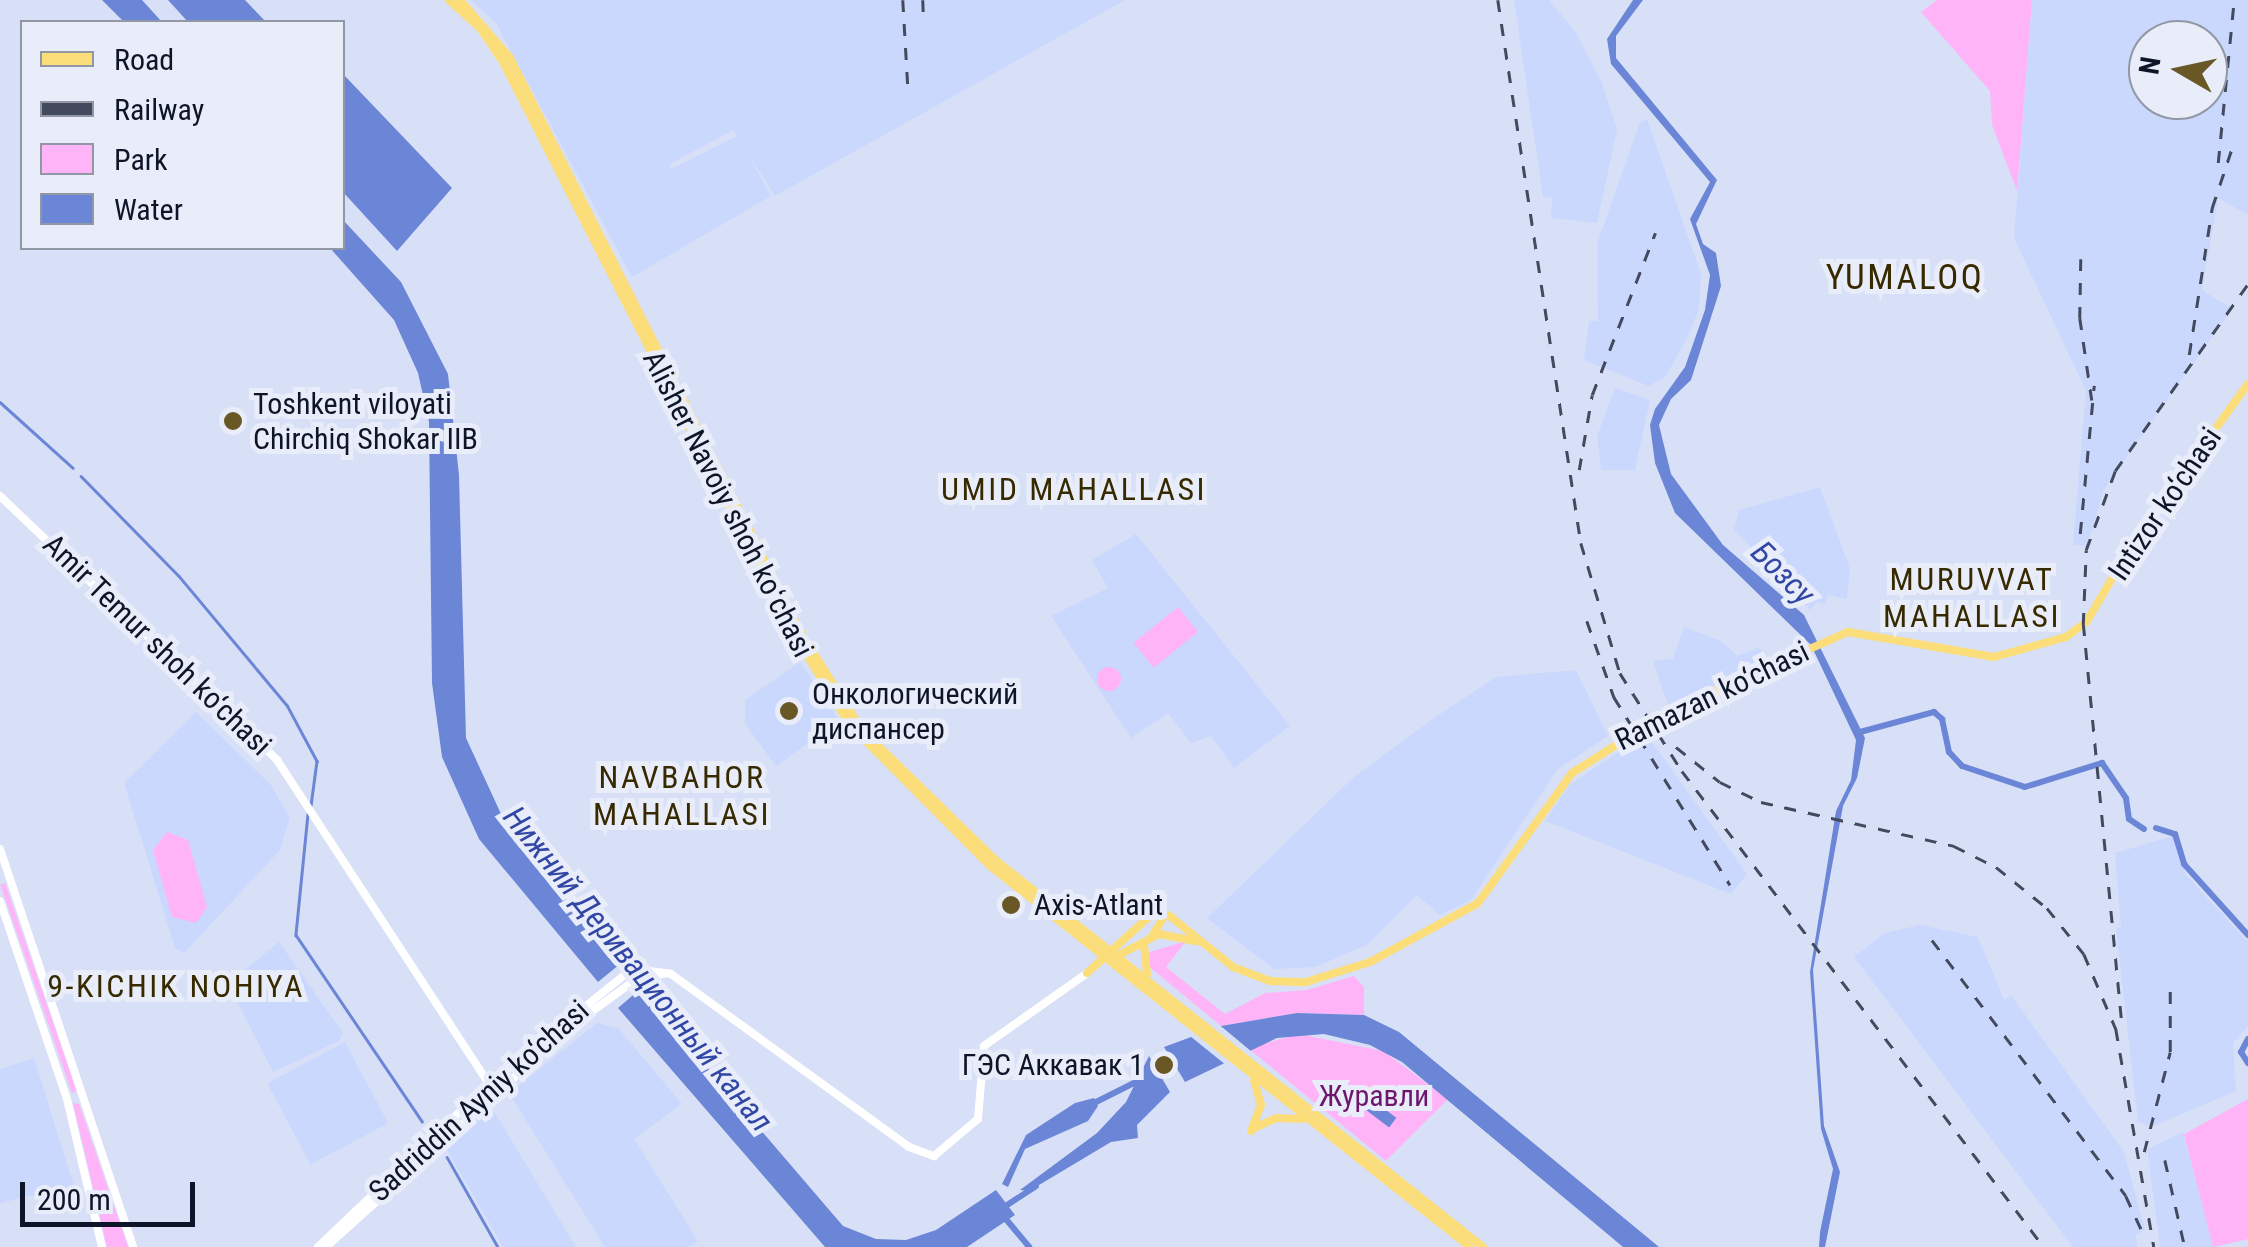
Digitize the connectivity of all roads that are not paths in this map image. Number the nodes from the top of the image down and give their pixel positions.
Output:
1 (448, 0) edge
2 (460, 0) edge
3 (2248, 384) edge
4 (0, 496) edge
5 (2082, 626) joint
6 (0, 849) edge
7 (5, 878) edge
8 (0, 901) edge
9 (1166, 914) junction
10 (1125, 932) junction
11 (1087, 937) junction
12 (1145, 942) junction
13 (1208, 948) junction
14 (1109, 954) junction
15 (1121, 956) junction
16 (1130, 962) junction
17 (1124, 972) junction
18 (1088, 973) junction
19 (1150, 978) junction
20 (681, 981) junction
21 (1245, 1070) junction
22 (492, 1088) junction
23 (1286, 1089) junction
24 (81, 1095) junction
25 (1278, 1098) junction
26 (67, 1099) junction
27 (1306, 1121) junction
28 (102, 1247) edge
29 (133, 1247) edge
30 (318, 1247) edge
31 (326, 1247) edge
32 (1470, 1247) edge
33 (1483, 1247) edge

1 - 11 main road, Alisher Navoiy shoh koʻchasi
2 - 11 main road, Alisher Navoiy shoh koʻchasi
3 - 5 main road, Intizor ko‘chasi
4 - 22 main road, Amir Temur shoh ko‘chasi
5 - 13 main road, Ramazan ko‘chasi
6 - 7 main road
7 - 24 main road
8 - 26 main road
9 - 10 main road
9 - 12 main road
9 - 13 main road, Ramazan ko‘chasi
10 - 11 main road
10 - 12 main road
10 - 14 main road
11 - 14 main road, Alisher Navoiy shoh koʻchasi
11 - 18 main road
12 - 13 main road
12 - 15 main road
12 - 19 main road
14 - 15 main road
14 - 17 main road, Alisher Navoiy shoh koʻchasi
14 - 18 main road
15 - 16 main road
16 - 17 main road
16 - 19 main road
17 - 18 main road
17 - 21 main road, Alisher Navoiy shoh koʻchasi
18 - 20 main road
19 - 23 main road
20 - 22 main road, Sadriddin Ayniy ko‘chasi
20 - 22 main road, Sadriddin Ayniy ko‘chasi
21 - 25 main road
21 - 27 main road
22 - 30 main road, Sadriddin Ayniy ko‘chasi
22 - 31 main road, Sadriddin Ayniy ko‘chasi
23 - 25 main road
23 - 33 main road
24 - 26 main road
24 - 29 main road
25 - 27 main road
26 - 28 main road
27 - 32 main road

